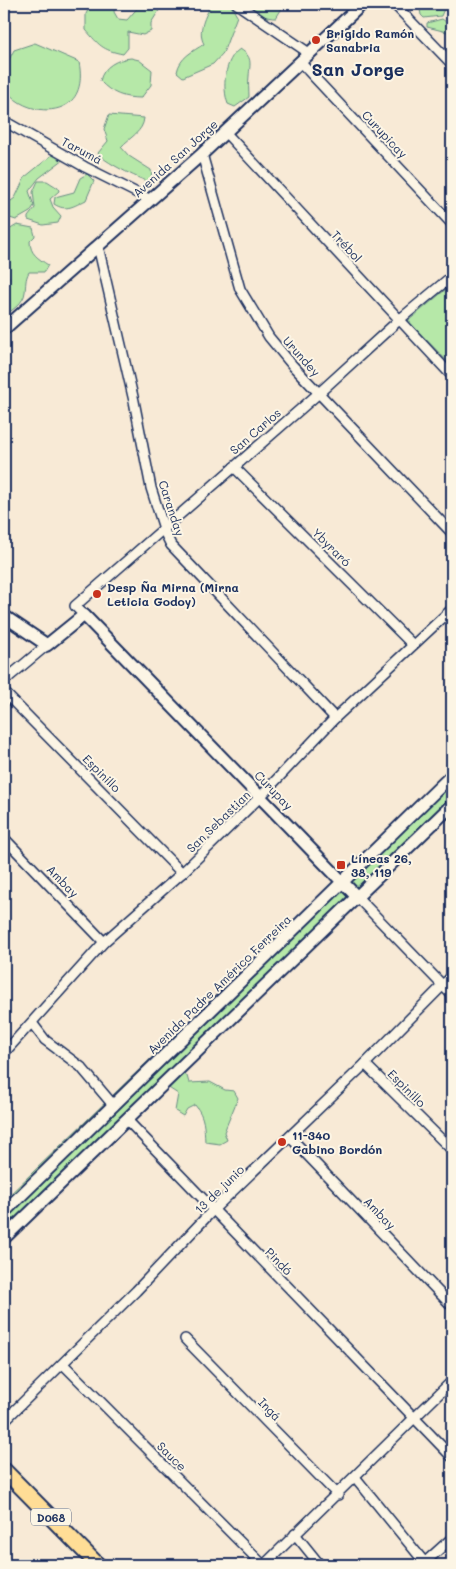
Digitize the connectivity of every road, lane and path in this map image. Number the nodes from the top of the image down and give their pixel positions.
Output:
1 (236, 4) edge
2 (362, 4) edge
3 (394, 4) edge
4 (309, 53) junction
5 (300, 62) junction
6 (452, 64) edge
7 (4, 121) edge
8 (225, 132) junction
9 (202, 154) junction
10 (149, 199) junction
11 (452, 224) edge
12 (98, 246) junction
13 (452, 276) edge
14 (399, 320) junction
15 (4, 329) edge
16 (452, 376) edge
17 (320, 393) junction
18 (234, 467) junction
19 (164, 530) junction
20 (452, 533) edge
21 (75, 606) joint
22 (452, 609) edge
23 (84, 615) junction
24 (4, 616) edge
25 (47, 645) junction
26 (413, 645) junction
27 (4, 681) edge
28 (4, 692) edge
29 (335, 718) junction
30 (452, 775) edge
31 (262, 796) junction
32 (452, 805) edge
33 (4, 838) edge
34 (182, 872) junction
35 (343, 882) junction
36 (358, 898) junction
37 (104, 942) junction
38 (452, 976) edge
39 (443, 985) junction
40 (452, 995) edge
41 (32, 1023) junction
42 (4, 1053) edge
43 (365, 1064) junction
44 (114, 1106) junction
45 (127, 1120) junction
46 (290, 1137) junction
47 (452, 1150) edge
48 (213, 1210) junction
49 (4, 1212) edge
50 (4, 1238) edge
51 (452, 1306) edge
52 (185, 1339) dead end
53 (63, 1364) junction
54 (452, 1381) edge
55 (414, 1418) junction
56 (4, 1421) edge
57 (452, 1457) edge
58 (4, 1470) edge
59 (355, 1477) junction
60 (338, 1496) junction
61 (295, 1534) junction
62 (452, 1538) edge
63 (424, 1564) edge
64 (98, 1565) edge
65 (264, 1565) edge
66 (320, 1565) edge

1 - 4 street
2 - 4 street, Avenida San Jorge
3 - 6 street
4 - 5 street, Avenida San Jorge
5 - 8 street, Avenida San Jorge
5 - 11 street, Curupicay
7 - 10 street, Tarumá
8 - 9 street, Avenida San Jorge
8 - 14 street, Trébol
9 - 10 street, Avenida San Jorge
9 - 17 street, Urundey
10 - 12 street, Avenida San Jorge
12 - 15 street, Avenida San Jorge
12 - 19 street, Caranday
13 - 14 street, San Carlos
14 - 16 street, Trébol
14 - 17 street, San Carlos
17 - 18 street, San Carlos
17 - 20 street, Urundey
18 - 19 street, San Carlos
18 - 26 street, Ybyraró
19 - 21 street, San Carlos
19 - 29 street, Caranday
21 - 23 street, Curupay
22 - 26 street, San Sebastian
23 - 25 street
23 - 31 street, Curupay
24 - 25 street
25 - 27 street
26 - 29 street, San Sebastian
28 - 34 street, Espinillo
29 - 31 street, San Sebastian
30 - 35 street, Avenida Padre Américo Ferreira
31 - 34 street, San Sebastian
31 - 35 street, Curupay
32 - 36 street
33 - 37 street, Ambay
34 - 37 street, San Sebastian
35 - 36 street, Curupay
35 - 44 street, Avenida Padre Américo Ferreira
36 - 39 street, Curupay
36 - 45 street
37 - 41 street, San Sebastian
38 - 39 street, 13 de junio
39 - 40 street, Curupay
39 - 43 street, 13 de junio
41 - 42 street, San Sebastian
41 - 44 street
43 - 46 street, 13 de junio
43 - 47 street, Espinillo
44 - 49 street, Avenida Padre Américo Ferreira
45 - 48 street, Pindó
45 - 50 street
46 - 48 street, 13 de junio
46 - 51 street, Ambay
48 - 53 street, 13 de junio
48 - 55 street, Pindó
52 - 60 street, Ingá
53 - 56 street, 13 de junio
53 - 65 street, Sauce
54 - 55 street
55 - 57 street, Pindó
55 - 59 street
58 - 64 main road, D068
59 - 60 street
59 - 63 street
60 - 61 street
61 - 65 street
61 - 66 street
62 - 63 street

